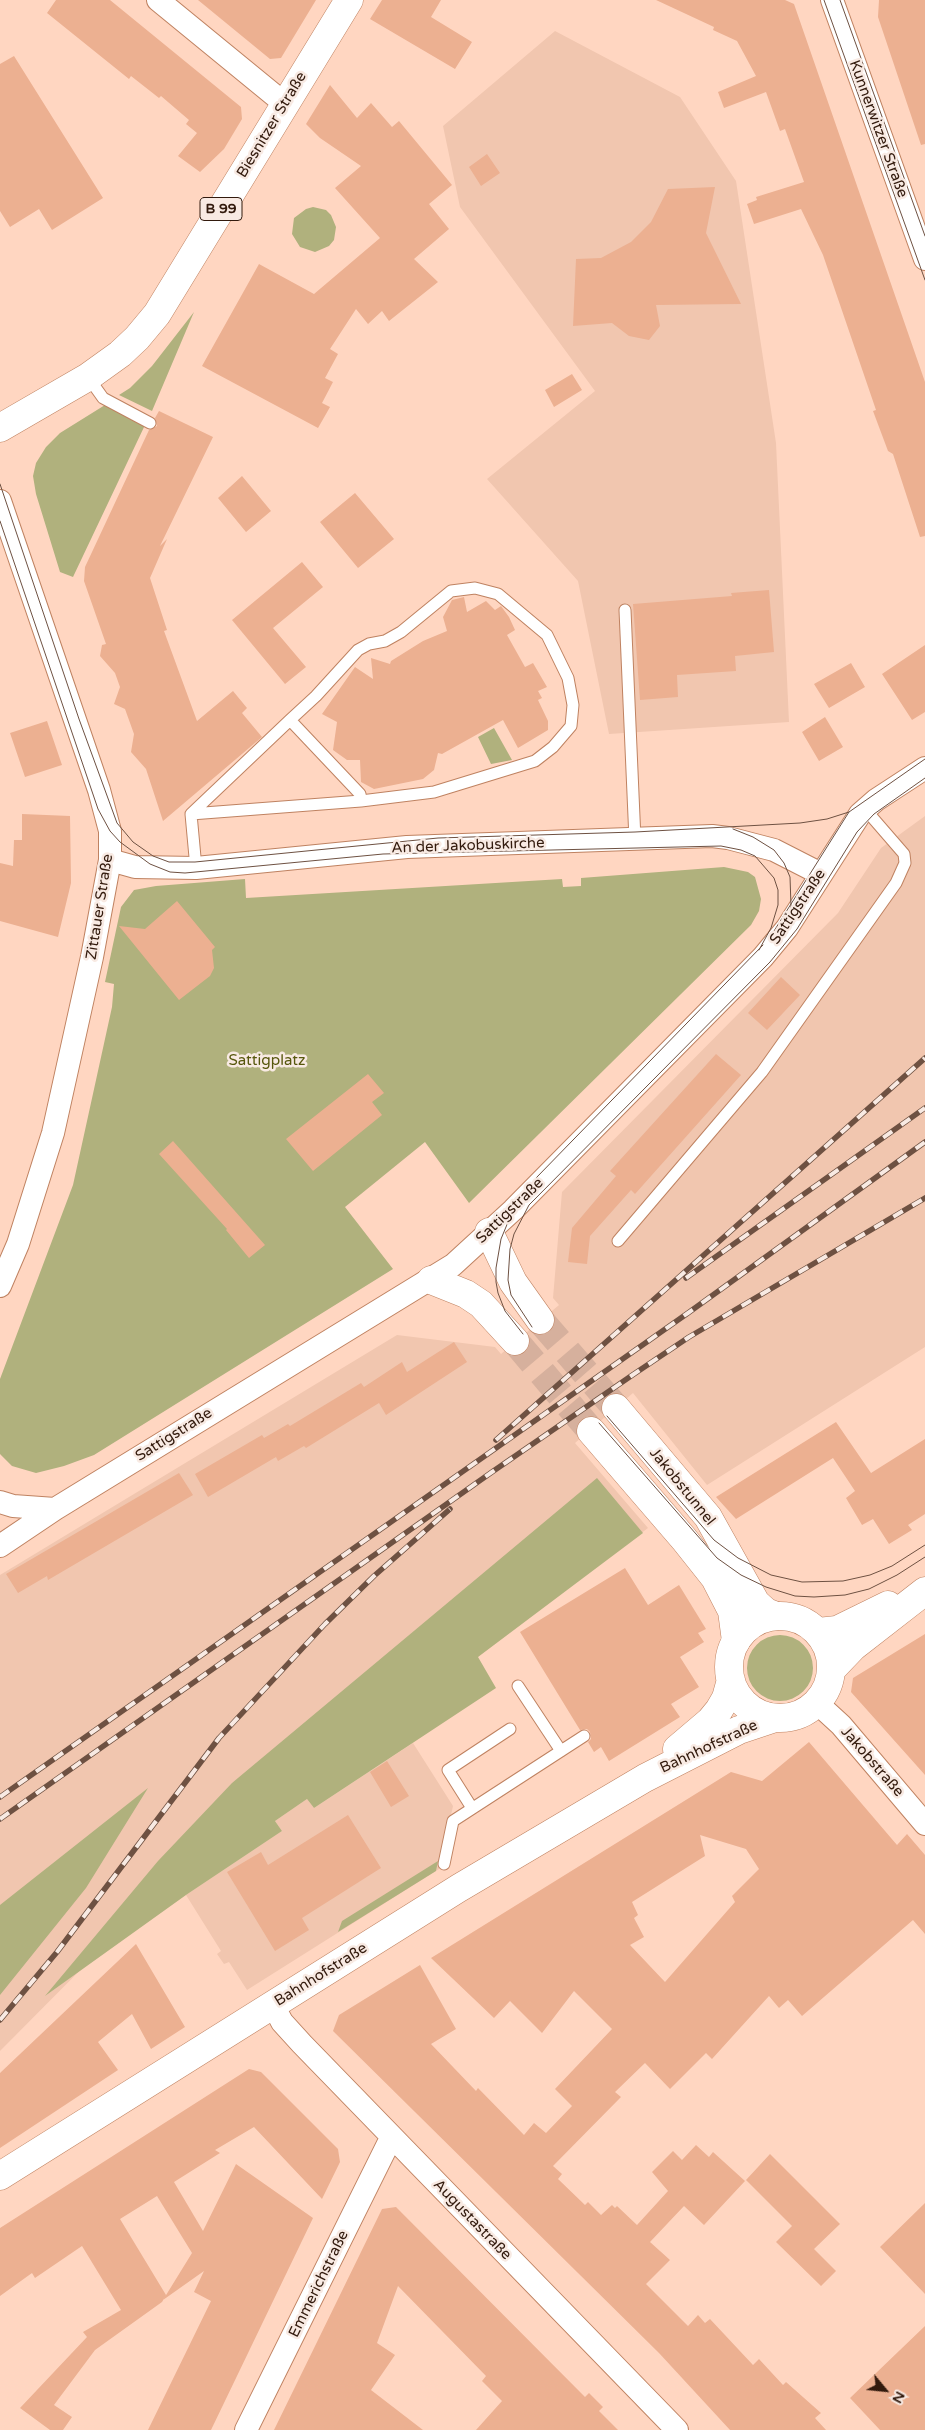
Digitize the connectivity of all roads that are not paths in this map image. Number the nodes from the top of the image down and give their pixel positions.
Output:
1 (158, 0) edge
2 (349, 0) edge
3 (832, 0) edge
4 (285, 104) junction
5 (925, 258) edge
6 (88, 377) junction
7 (150, 422) dead end
8 (0, 428) edge
9 (0, 501) edge
10 (625, 610) dead end
11 (290, 720) junction
12 (925, 768) edge
13 (361, 801) junction
14 (865, 809) junction
15 (191, 814) junction
16 (635, 840) junction
17 (110, 860) junction
18 (196, 868) junction
19 (821, 874) junction
20 (489, 1232) junction
21 (618, 1241) dead end
22 (432, 1280) junction
23 (0, 1286) edge
24 (540, 1320) tunnel mouth
25 (515, 1341) tunnel mouth
26 (616, 1408) tunnel mouth
27 (591, 1430) tunnel mouth
28 (0, 1502) edge
29 (55, 1509) junction
30 (0, 1546) edge
31 (925, 1587) edge
32 (925, 1591) edge
33 (776, 1616) junction
34 (818, 1632) junction
35 (736, 1641) junction
36 (831, 1670) junction
37 (731, 1680) junction
38 (518, 1686) dead end
39 (817, 1703) junction
40 (775, 1718) junction
41 (510, 1729) dead end
42 (584, 1736) dead end
43 (561, 1751) junction
44 (645, 1778) junction
45 (472, 1808) junction
46 (925, 1824) edge
47 (444, 1864) dead end
48 (273, 2005) junction
49 (391, 2138) junction
50 (0, 2176) edge
51 (246, 2430) edge
52 (677, 2430) edge

1 - 4 street
2 - 4 main road, Biesnitzer Straße / B 99
3 - 5 street, Kunnerwitzer Straße
4 - 6 main road, Biesnitzer Straße / B 99
6 - 7 lane
6 - 8 main road, Biesnitzer Straße / B 99
9 - 17 street, Zittauer Straße
10 - 16 lane
11 - 13 lane
11 - 13 lane
11 - 15 lane
12 - 14 street, Sattigstraße
13 - 15 lane
14 - 19 street, Sattigstraße
14 - 21 lane
15 - 18 lane
16 - 18 street, An der Jakobuskirche
16 - 19 street, An der Jakobuskirche
17 - 18 street, An der Jakobuskirche
17 - 23 street, Zittauer Straße
19 - 20 street, Sattigstraße
20 - 22 street, Sattigstraße
20 - 24 main road
22 - 25 main road
22 - 29 street, Sattigstraße
26 - 33 main road, Jakobstunnel
27 - 35 main road, Jakobstunnel
28 - 29 street
29 - 30 street, Sattigstraße
31 - 34 main road
32 - 36 main road
33 - 34 main road, Bahnhofstraße
33 - 35 main road, Bahnhofstraße
34 - 36 main road
35 - 37 main road, Bahnhofstraße
36 - 39 main road
37 - 40 main road, Bahnhofstraße
37 - 44 main road, Bahnhofstraße
38 - 43 lane
39 - 40 main road, Bahnhofstraße
39 - 46 street, Jakobstraße
40 - 44 main road, Bahnhofstraße
41 - 45 lane
42 - 43 lane
43 - 45 lane
44 - 48 main road, Bahnhofstraße
45 - 47 lane
48 - 49 street, Augustastraße
48 - 50 main road, Bahnhofstraße
49 - 51 street, Emmerichstraße
49 - 52 street, Augustastraße

